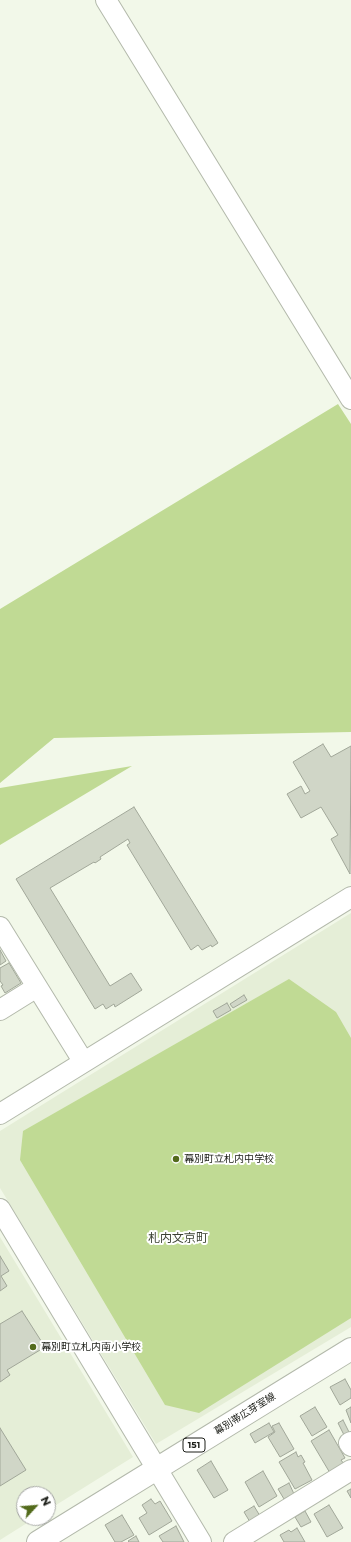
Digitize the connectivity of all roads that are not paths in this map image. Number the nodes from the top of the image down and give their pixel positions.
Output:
1 (106, 0) edge
2 (351, 399) edge
3 (351, 897) edge
4 (0, 927) edge
5 (37, 987) junction
6 (0, 1010) edge
7 (83, 1062) junction
8 (0, 1114) edge
9 (0, 1209) edge
10 (351, 1349) edge
11 (351, 1442) edge
12 (351, 1446) edge
13 (156, 1468) junction
14 (351, 1470) edge
15 (38, 1542) edge
16 (201, 1542) edge
17 (234, 1542) edge

1 - 2 street
3 - 7 street
4 - 5 street
5 - 6 street
5 - 7 street
7 - 8 street
9 - 13 street
10 - 13 main road, 幕別帯広芽室線 / 151
11 - 12 street
13 - 15 main road, 幕別帯広芽室線 / 151
13 - 16 street
14 - 17 street

